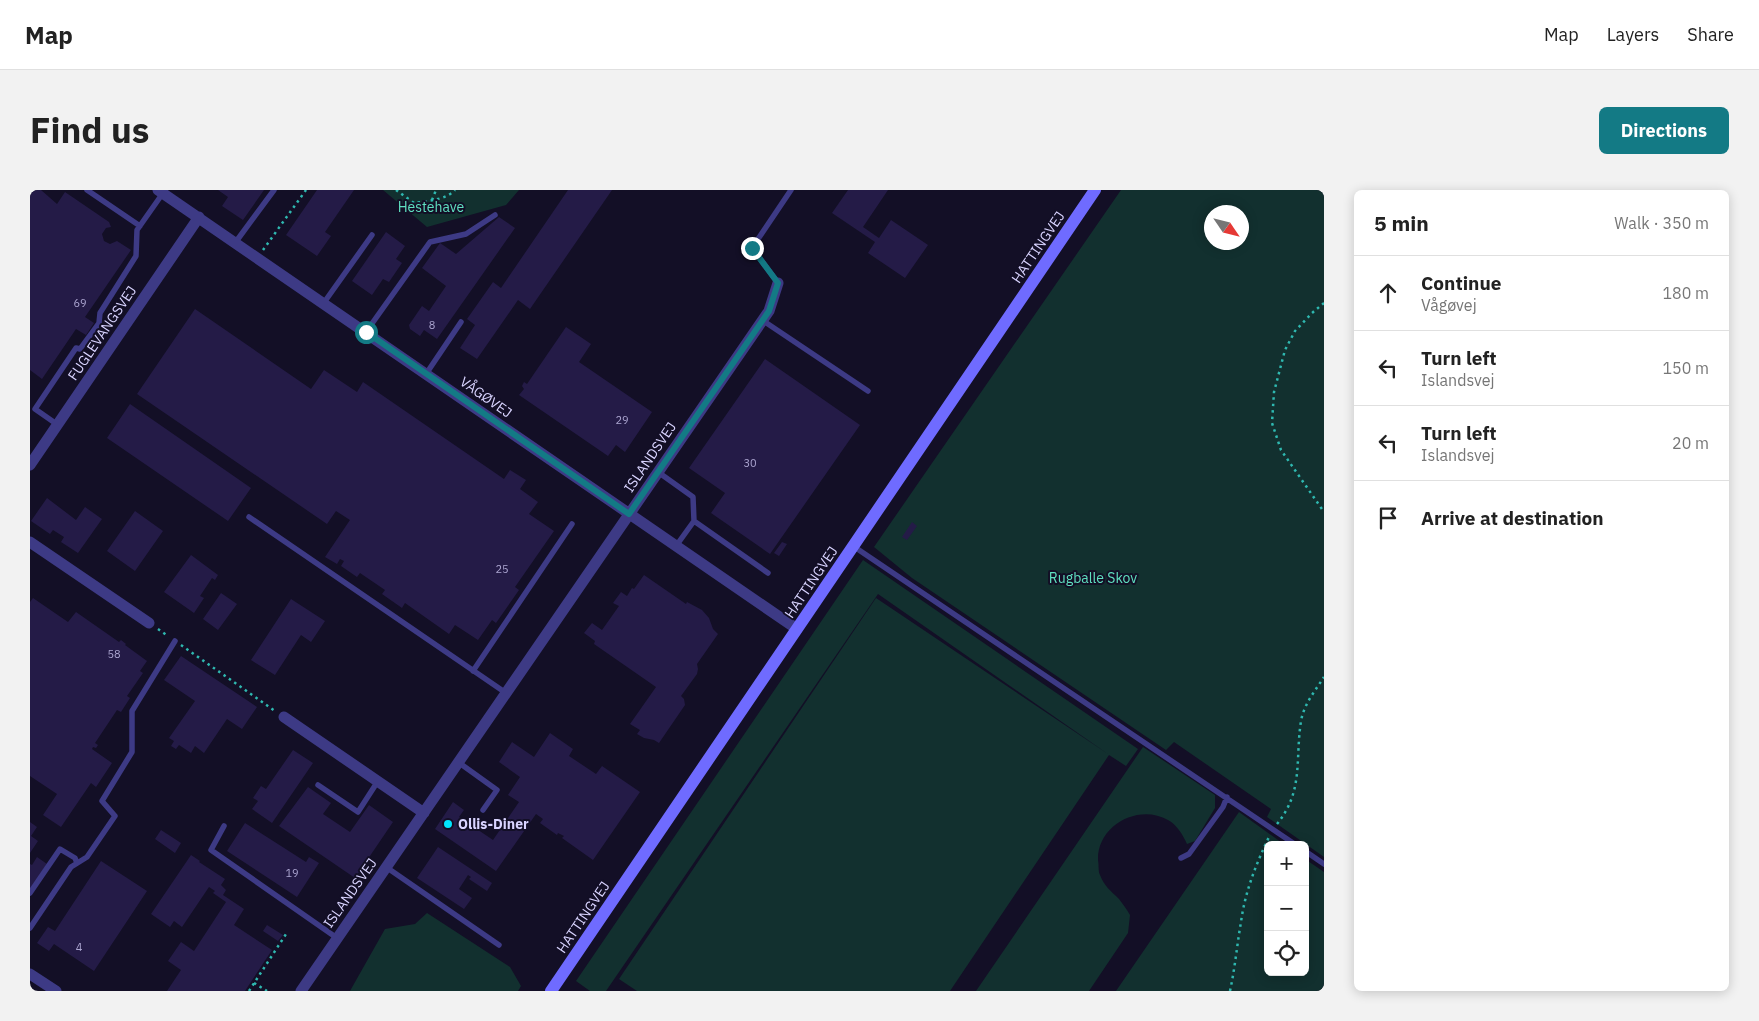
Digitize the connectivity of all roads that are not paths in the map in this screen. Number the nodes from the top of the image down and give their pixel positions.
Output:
1 (87, 190) edge
2 (274, 190) edge
3 (791, 190) edge
4 (1095, 190) edge
5 (160, 191) edge
6 (494, 215) dead end
7 (199, 217) junction
8 (140, 226) junction
9 (372, 235) dead end
10 (236, 243) junction
11 (778, 283) joint
12 (323, 304) junction
13 (762, 320) junction
14 (461, 322) dead end
15 (366, 332) junction
16 (426, 374) junction
17 (868, 391) dead end
18 (32, 407) edge
19 (58, 425) junction
20 (30, 465) edge
21 (658, 472) junction
22 (629, 514) junction
23 (249, 518) dead end
24 (694, 521) junction
25 (572, 524) dead end
26 (30, 542) edge
27 (676, 546) junction
28 (853, 546) junction
29 (768, 573) dead end
30 (149, 623) road end
31 (797, 629) junction
32 (175, 641) road end
33 (473, 671) junction
34 (506, 693) junction
35 (284, 718) road end
36 (458, 762) junction
37 (378, 781) junction
38 (318, 784) dead end
39 (1227, 797) junction
40 (483, 810) dead end
41 (424, 813) junction
42 (224, 826) dead end
43 (1290, 841) edge
44 (1309, 854) edge
45 (1181, 858) dead end
46 (77, 864) junction
47 (1324, 864) edge
48 (386, 868) junction
49 (30, 893) edge
50 (30, 928) edge
51 (337, 938) junction
52 (499, 945) dead end
53 (30, 974) edge
54 (556, 989) edge
55 (56, 991) edge
56 (301, 991) edge

1 - 8 lane
2 - 10 lane
3 - 11 lane, ISLANDSVEJ
4 - 28 street, HATTINGVEJ
5 - 7 street, VÅGØVEJ
5 - 8 lane
6 - 15 lane
7 - 10 street, VÅGØVEJ
7 - 19 street, FUGLEVANGSVEJ
8 - 18 lane
9 - 12 lane
10 - 12 street, VÅGØVEJ
11 - 13 street, ISLANDSVEJ
12 - 15 street, VÅGØVEJ
13 - 17 lane
13 - 21 street, ISLANDSVEJ
14 - 16 lane
15 - 16 street, VÅGØVEJ
16 - 22 street, VÅGØVEJ
18 - 19 lane
19 - 20 street, FUGLEVANGSVEJ
21 - 22 street, ISLANDSVEJ
21 - 24 lane
22 - 27 street, VÅGØVEJ
22 - 34 street, ISLANDSVEJ
23 - 33 lane
24 - 27 lane
24 - 29 lane
25 - 33 lane
26 - 30 street
27 - 31 street, VÅGØVEJ
28 - 31 street, HATTINGVEJ
28 - 39 lane
31 - 54 street, HATTINGVEJ
32 - 46 lane
33 - 34 lane
34 - 36 street, ISLANDSVEJ
35 - 37 street
36 - 40 lane
36 - 41 street, ISLANDSVEJ
37 - 38 lane
37 - 41 street
39 - 43 lane
39 - 45 lane
41 - 48 street, ISLANDSVEJ
42 - 51 lane
44 - 47 lane
46 - 49 lane
46 - 50 lane
48 - 51 street, ISLANDSVEJ
48 - 52 lane
51 - 56 street, ISLANDSVEJ
53 - 55 street

